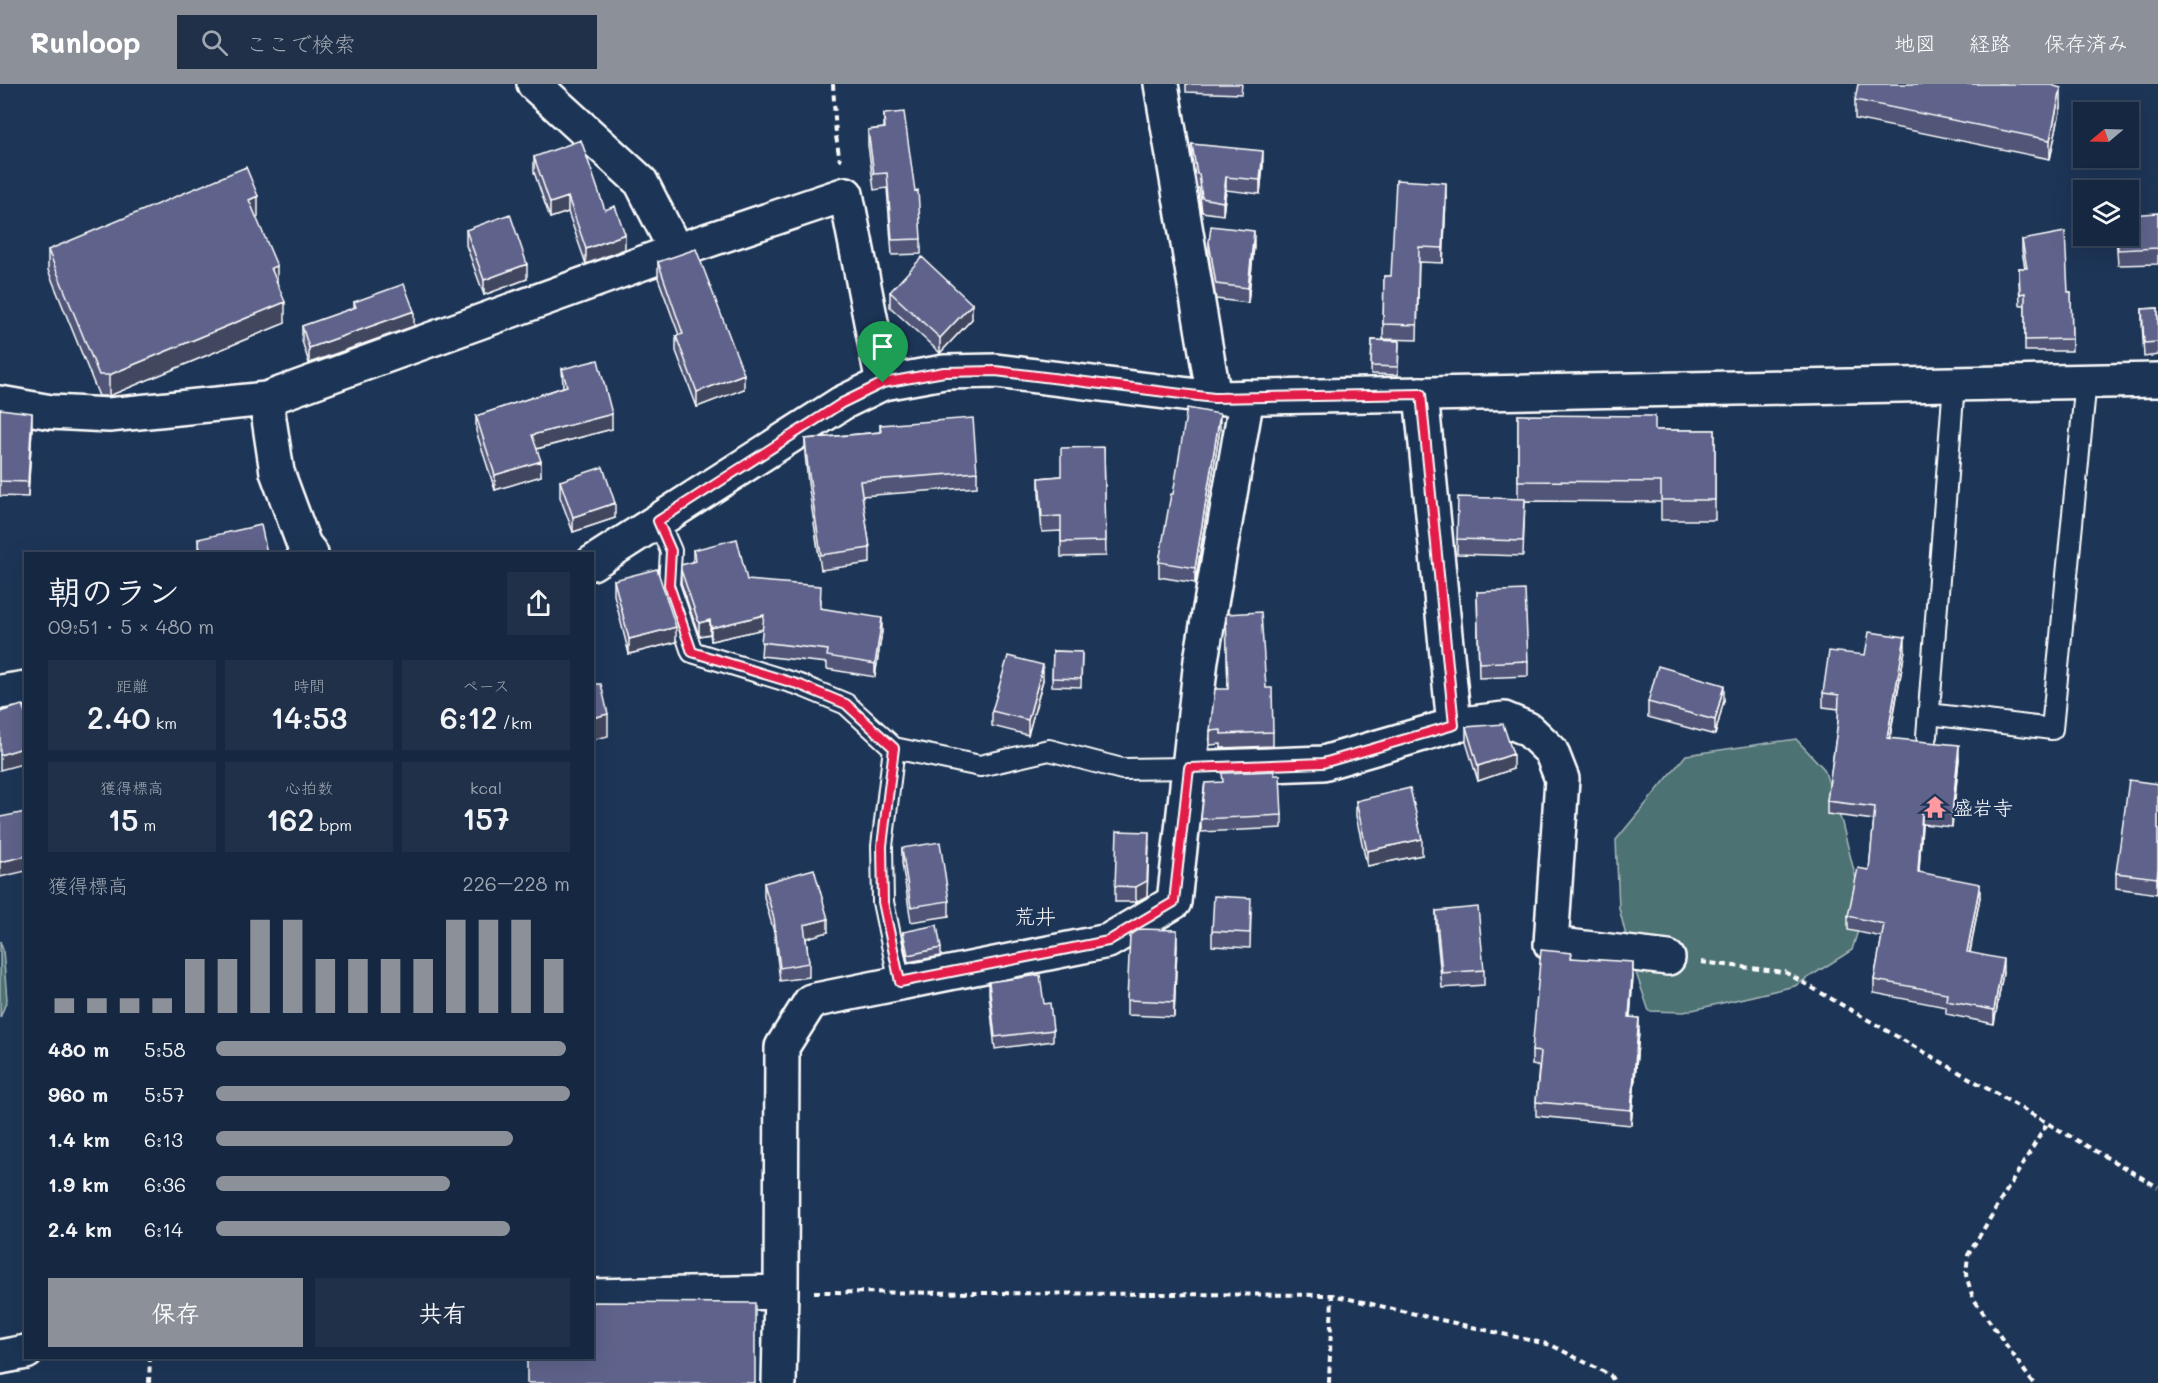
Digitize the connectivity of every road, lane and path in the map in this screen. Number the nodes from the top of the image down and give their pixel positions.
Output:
1 (534, 84) edge
2 (833, 84) edge
3 (1161, 84) edge
4 (846, 194) junction
5 (676, 251) junction
6 (2086, 380) junction
7 (2158, 380) edge
8 (883, 383) junction
9 (1954, 383) junction
10 (1421, 394) junction
11 (1246, 397) junction
12 (1214, 398) junction
13 (266, 399) junction
14 (0, 403) edge
15 (658, 521) junction
16 (309, 552) edge
17 (594, 562) edge
18 (24, 688) edge
19 (0, 692) edge
20 (1929, 714) junction
21 (1454, 725) junction
22 (1927, 736) dead end
23 (894, 748) junction
24 (1189, 768) junction
25 (1668, 958) joint
26 (900, 982) junction
27 (2049, 1122) junction
28 (2158, 1187) edge
29 (781, 1292) junction
30 (1332, 1295) junction
31 (594, 1296) edge
32 (24, 1352) edge
33 (0, 1357) edge
34 (150, 1359) edge
35 (149, 1383) edge
36 (778, 1383) edge
37 (1329, 1383) edge
38 (1615, 1383) edge
39 (2033, 1383) edge

1 - 5 street
2 - 4 path
3 - 12 street
4 - 5 street
4 - 8 street
5 - 13 street
6 - 7 street
6 - 9 street
6 - 20 lane
8 - 12 street
8 - 15 street
9 - 10 street
9 - 20 lane
10 - 11 street
10 - 21 street
11 - 12 street
11 - 24 street
13 - 14 street
13 - 16 street
15 - 17 street
15 - 23 lane
18 - 19 street
20 - 22 lane
21 - 24 street
21 - 25 street
23 - 24 lane
23 - 26 lane
24 - 26 street
25 - 27 path
26 - 29 street
27 - 28 path
27 - 39 path
29 - 30 path
29 - 31 street
29 - 36 street
30 - 37 path
30 - 38 path
32 - 33 street
34 - 35 path

